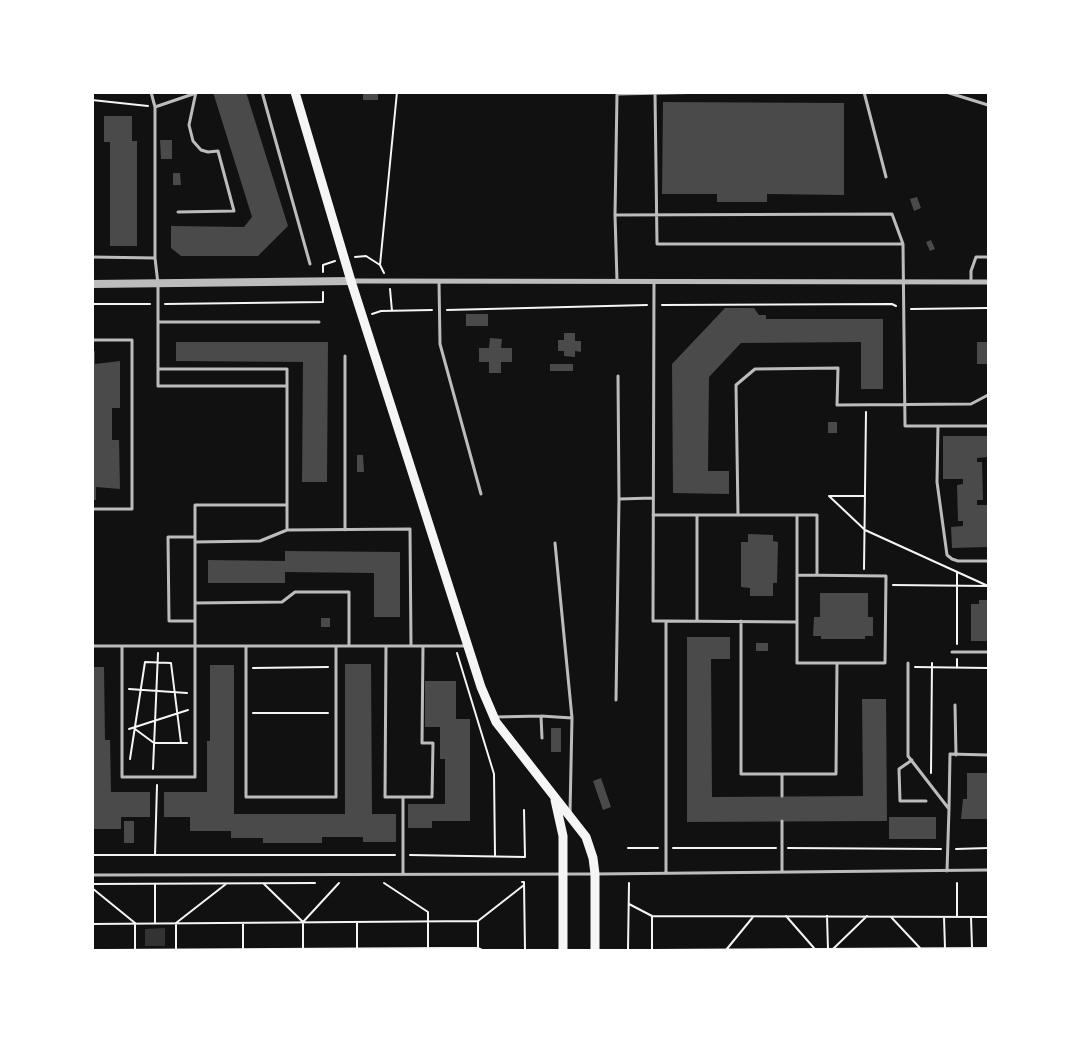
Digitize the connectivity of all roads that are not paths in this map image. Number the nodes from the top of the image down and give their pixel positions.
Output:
1 (151, 92) edge
2 (262, 92) edge
3 (295, 92) edge
4 (713, 92) edge
5 (864, 92) edge
6 (946, 92) edge
7 (197, 93) edge
8 (655, 93) edge
9 (988, 105) edge
10 (155, 107) junction
11 (886, 177) dead end
12 (178, 212) dead end
13 (616, 215) junction
14 (658, 215) junction
15 (903, 244) junction
16 (92, 257) edge
17 (988, 257) edge
18 (155, 258) junction
19 (310, 264) dead end
20 (351, 281) junction
21 (439, 282) junction
22 (617, 282) junction
23 (654, 282) junction
24 (903, 282) junction
25 (971, 282) junction
26 (988, 282) edge
27 (92, 284) edge
28 (158, 284) junction
29 (158, 322) junction
30 (319, 322) dead end
31 (92, 340) edge
32 (345, 356) dead end
33 (158, 369) junction
34 (618, 376) dead end
35 (287, 386) junction
36 (988, 395) edge
37 (904, 404) junction
38 (938, 426) junction
39 (988, 426) edge
40 (481, 494) dead end
41 (653, 498) junction
42 (619, 499) junction
43 (287, 505) junction
44 (92, 509) edge
45 (653, 514) junction
46 (697, 514) junction
47 (738, 514) junction
48 (797, 515) junction
49 (287, 530) junction
50 (345, 530) junction
51 (195, 538) junction
52 (195, 542) junction
53 (555, 543) dead end
54 (988, 561) edge
55 (797, 575) junction
56 (817, 575) junction
57 (195, 603) junction
58 (195, 621) junction
59 (666, 621) junction
60 (697, 621) junction
61 (741, 621) junction
62 (797, 622) junction
63 (92, 646) edge
64 (122, 646) junction
65 (195, 646) junction
66 (246, 646) junction
67 (336, 646) junction
68 (349, 646) junction
69 (386, 646) junction
70 (410, 646) junction
71 (423, 646) junction
72 (467, 646) junction
73 (952, 652) dead end
74 (988, 652) edge
75 (837, 663) junction
76 (908, 665) road end
77 (616, 700) dead end
78 (955, 705) dead end
79 (541, 716) junction
80 (494, 717) junction
81 (572, 718) junction
82 (542, 738) dead end
83 (956, 754) junction
84 (988, 755) edge
85 (912, 760) junction
86 (782, 774) junction
87 (553, 793) junction
88 (782, 796) dead end
89 (403, 797) junction
90 (926, 801) dead end
91 (949, 810) junction
92 (570, 816) junction
93 (782, 821) dead end
94 (947, 870) junction
95 (988, 870) edge
96 (782, 872) junction
97 (403, 874) junction
98 (563, 874) junction
99 (594, 874) junction
100 (666, 874) junction
101 (92, 875) edge
102 (563, 950) edge
103 (595, 950) edge

1 - 10 lane
2 - 19 lane
3 - 20 main road
4 - 8 lane
5 - 11 lane
6 - 9 lane
7 - 10 lane
7 - 12 lane
8 - 13 lane
8 - 14 lane
10 - 18 lane
13 - 14 lane
13 - 22 lane
14 - 15 lane
14 - 15 lane
15 - 24 lane
16 - 18 lane
17 - 25 lane
18 - 28 lane
20 - 21 street
20 - 28 street
20 - 72 main road
21 - 22 street
21 - 40 lane
22 - 23 street
23 - 24 street
23 - 41 lane
24 - 25 street
24 - 37 lane
25 - 26 street
27 - 28 street
28 - 29 lane
29 - 30 lane
29 - 33 lane
31 - 44 lane
32 - 50 lane
33 - 35 lane
33 - 35 lane
34 - 42 lane
35 - 43 lane
36 - 37 lane
37 - 38 lane
37 - 47 lane
38 - 39 lane
38 - 54 lane
41 - 42 lane
41 - 45 lane
42 - 77 lane
43 - 49 lane
43 - 51 lane
45 - 46 lane
45 - 59 lane
46 - 47 lane
46 - 60 lane
47 - 48 lane
48 - 55 lane
48 - 56 lane
49 - 50 lane
49 - 52 lane
50 - 70 lane
51 - 52 lane
51 - 58 lane
52 - 57 lane
53 - 81 lane
55 - 56 lane
55 - 62 lane
56 - 75 lane
57 - 58 lane
57 - 68 lane
58 - 65 lane
59 - 60 lane
59 - 100 lane
60 - 61 lane
61 - 62 lane
61 - 86 lane
62 - 75 lane
63 - 64 lane
64 - 65 lane
64 - 65 lane
65 - 66 lane
66 - 67 lane
66 - 67 lane
67 - 68 lane
68 - 69 lane
69 - 70 lane
69 - 89 lane
70 - 71 lane
71 - 72 lane
71 - 89 lane
72 - 80 main road
73 - 74 lane
75 - 86 lane
76 - 85 lane
78 - 83 lane
79 - 80 lane
79 - 81 lane
79 - 82 lane
80 - 87 main road
81 - 92 lane
83 - 84 lane
83 - 91 lane
85 - 90 lane
85 - 91 lane
86 - 88 lane
87 - 92 main road
87 - 98 main road
89 - 97 lane
91 - 94 lane
92 - 99 main road
93 - 96 lane
94 - 95 lane
94 - 96 lane
96 - 100 lane
97 - 98 lane
97 - 101 lane
98 - 99 lane
98 - 102 main road
99 - 100 lane
99 - 103 main road

